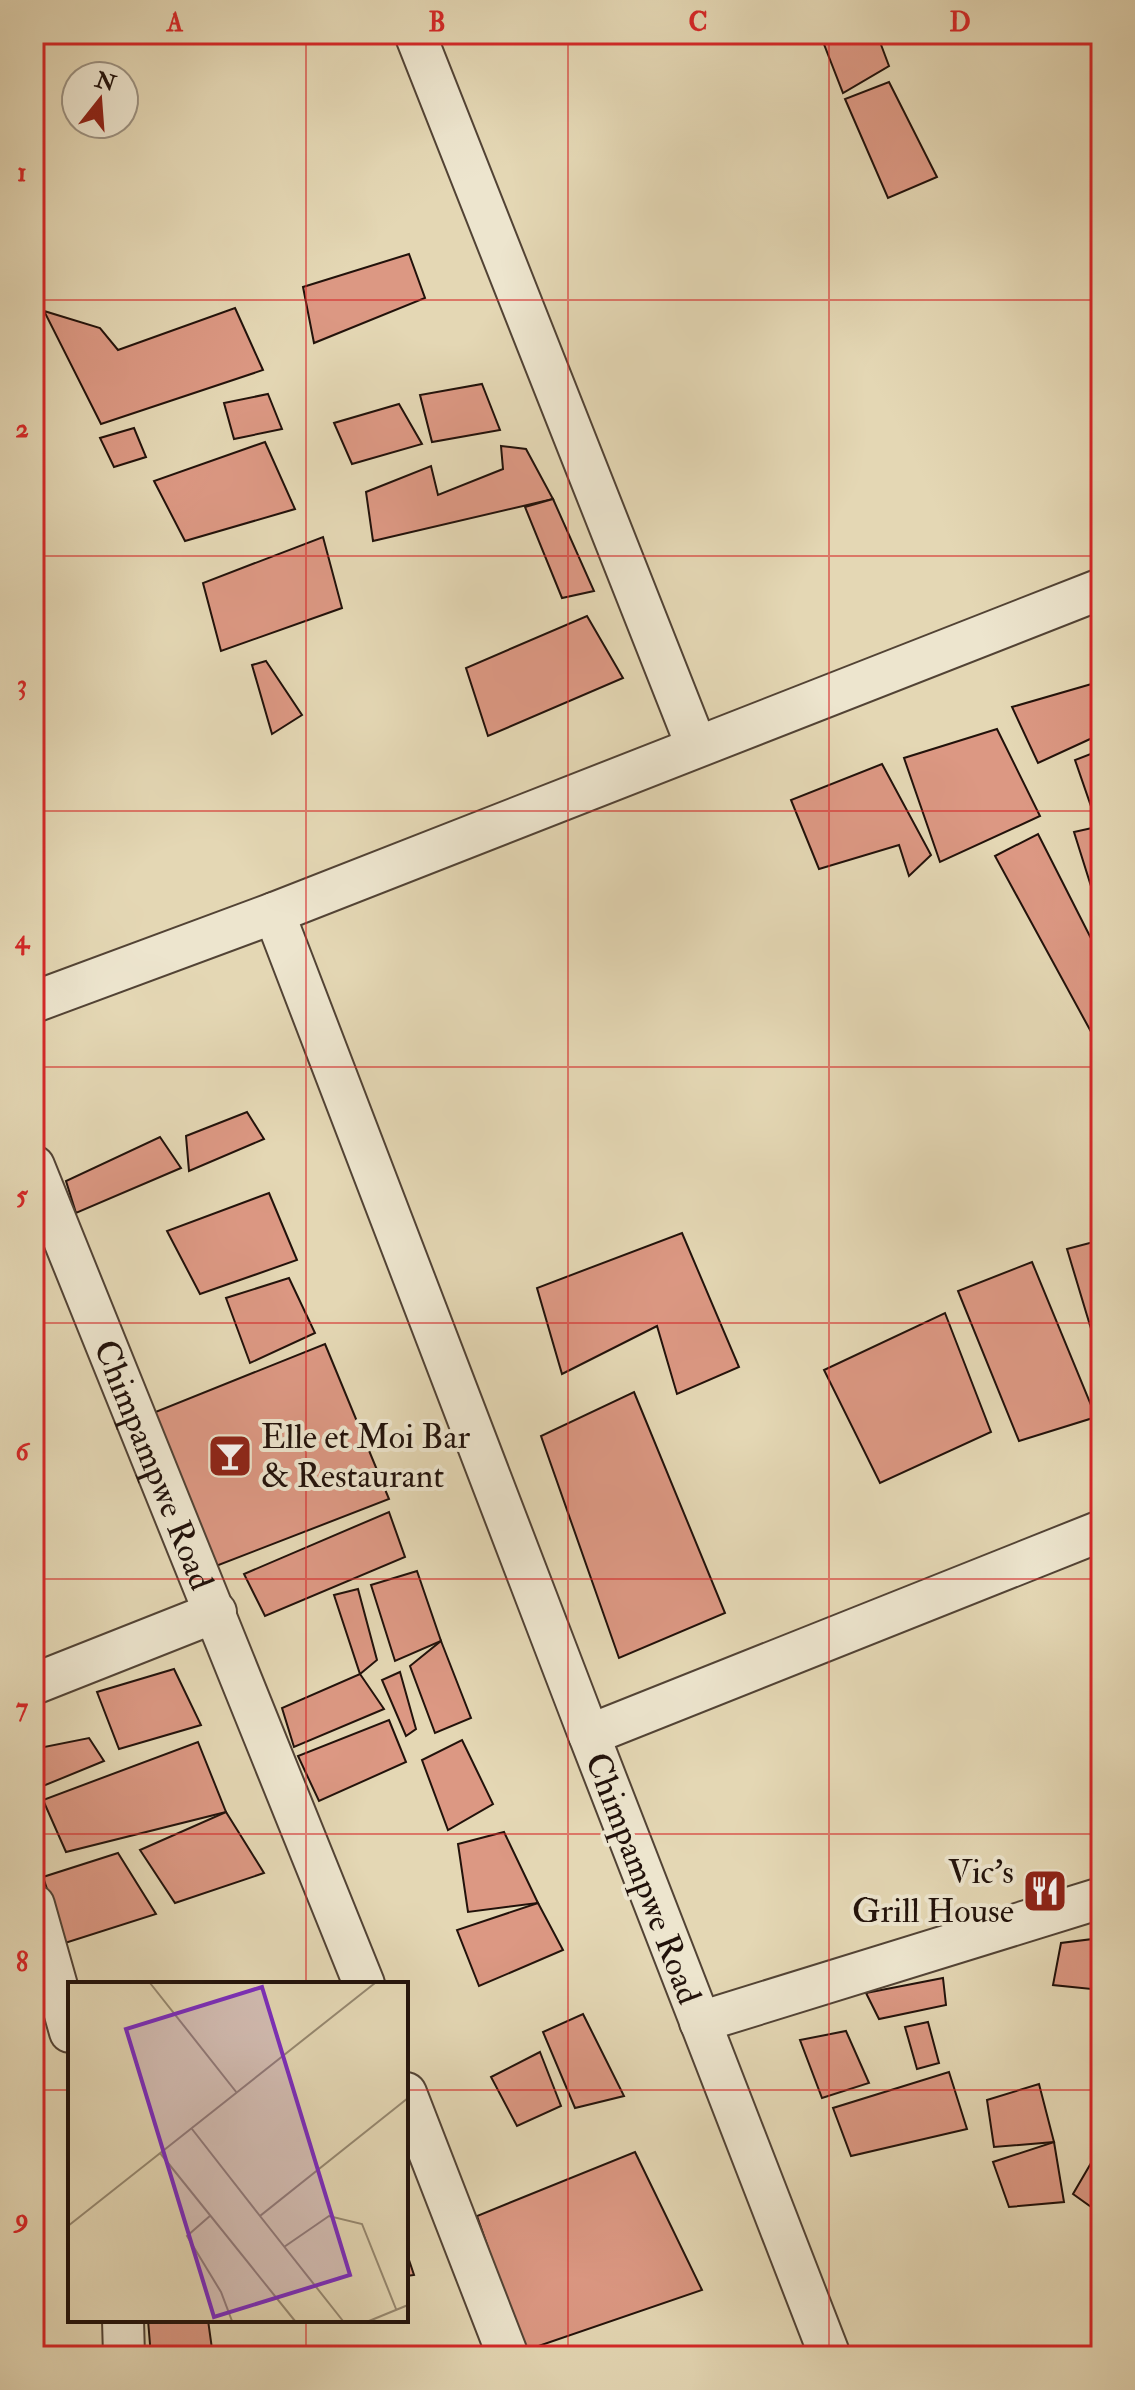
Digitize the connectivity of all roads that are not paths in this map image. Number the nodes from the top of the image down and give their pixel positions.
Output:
1 (415, 34) edge
2 (1101, 589) edge
3 (696, 745) junction
4 (274, 913) junction
5 (34, 1002) edge
6 (34, 1166) edge
7 (1101, 1531) edge
8 (216, 1612) junction
9 (34, 1684) edge
10 (589, 1735) junction
11 (1101, 1898) edge
12 (34, 1905) edge
13 (363, 1982) edge
14 (700, 2022) junction
15 (68, 2025) edge
16 (408, 2098) edge
17 (123, 2322) edge
18 (124, 2356) edge
19 (508, 2356) edge
20 (830, 2356) edge

1 - 3 street
2 - 3 street
3 - 4 street
4 - 5 street
4 - 10 street
6 - 8 street, Chimpampwe Road
7 - 10 street, Chimpampwe Road
8 - 9 street
8 - 13 street, Chimpampwe Road
10 - 14 street, Chimpampwe Road
11 - 14 street
12 - 15 street
14 - 20 street, Chimpampwe Road
16 - 19 street
17 - 18 street

